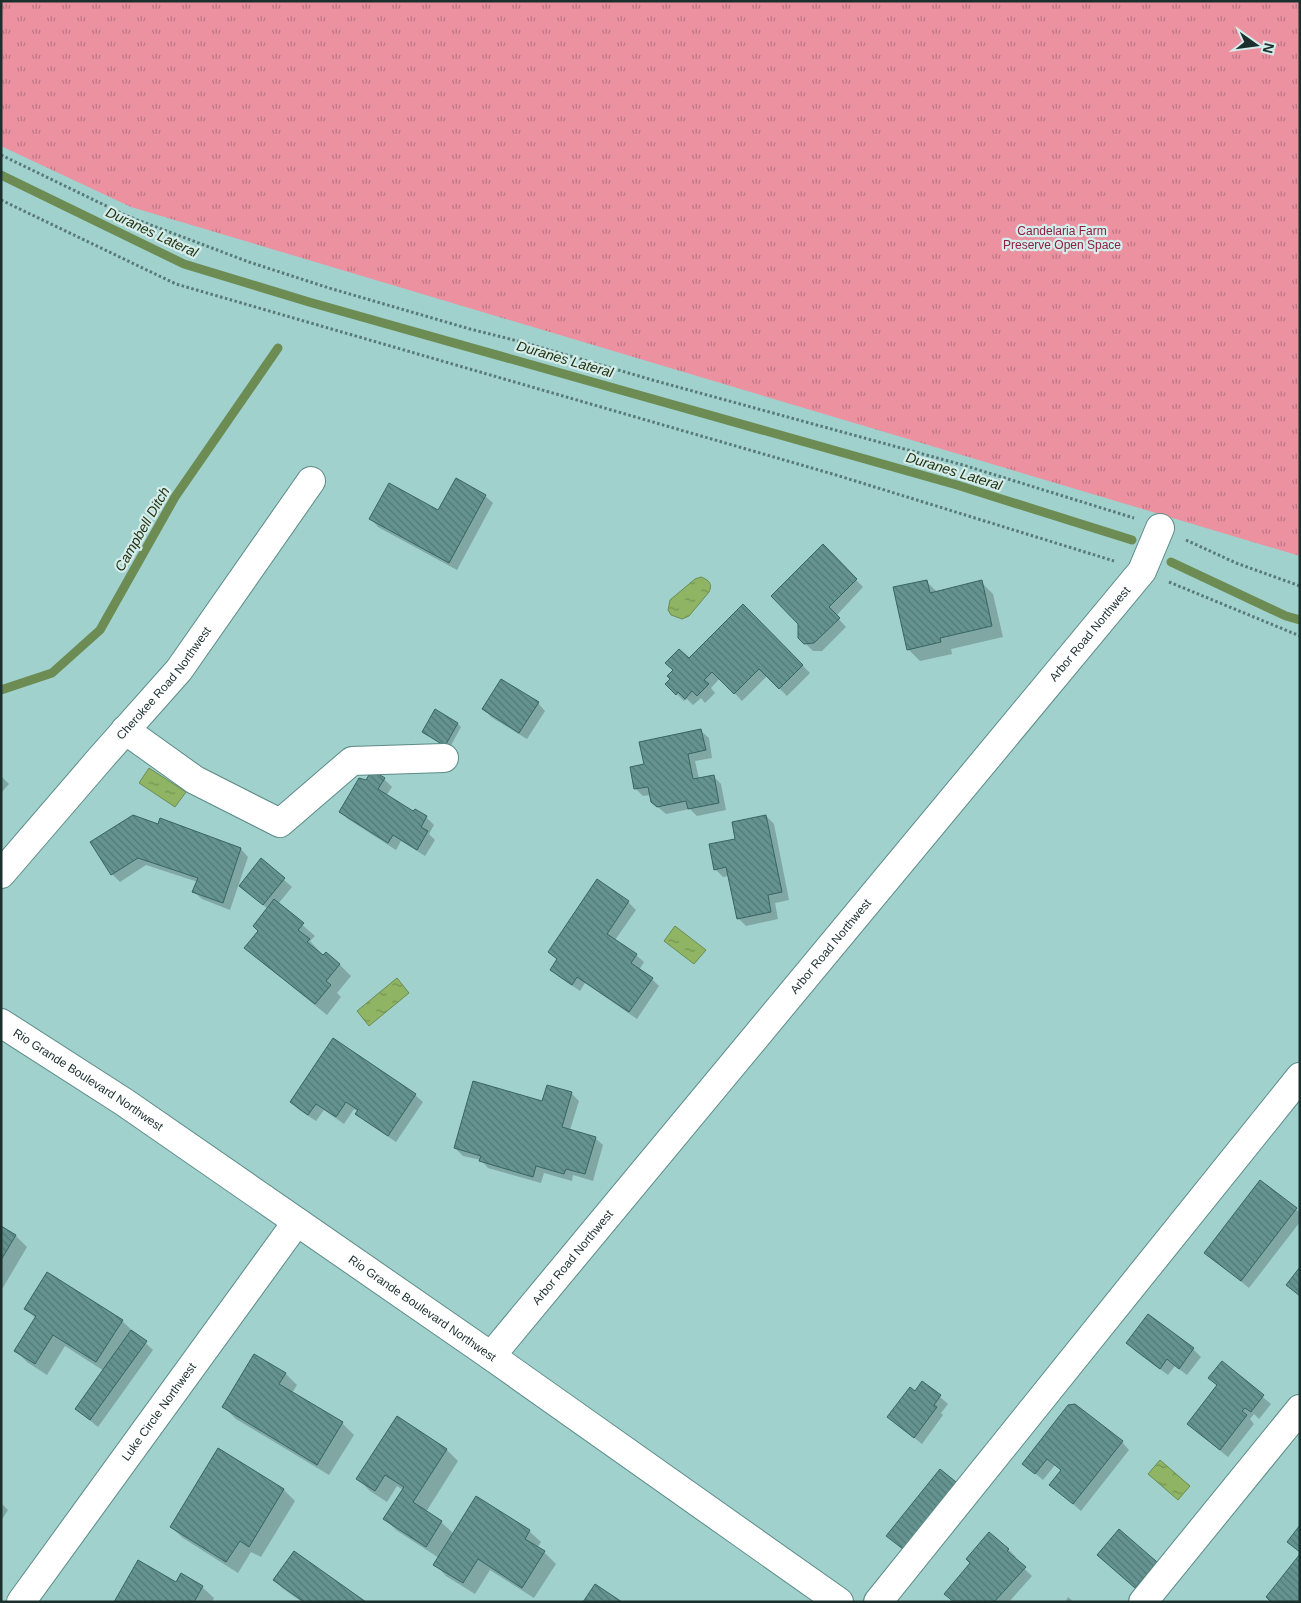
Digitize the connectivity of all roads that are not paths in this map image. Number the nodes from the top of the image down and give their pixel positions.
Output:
1 (311, 481) dead end
2 (1160, 528) road end
3 (125, 730) junction
4 (444, 758) dead end
5 (1, 874) edge
6 (1, 1023) edge
7 (1300, 1076) edge
8 (296, 1223) junction
9 (491, 1356) junction
10 (1300, 1409) edge
11 (21, 1602) edge
12 (839, 1602) edge
13 (878, 1602) edge
14 (1143, 1602) edge

1 - 3 street, Cherokee Road Northwest
2 - 9 street, Arbor Road Northwest
3 - 4 street
3 - 5 street, Cherokee Road Northwest
6 - 8 street, Rio Grande Boulevard Northwest
7 - 13 street
8 - 9 street, Rio Grande Boulevard Northwest
8 - 11 street, Luke Circle Northwest
9 - 12 street, Rio Grande Boulevard Northwest
10 - 14 street

